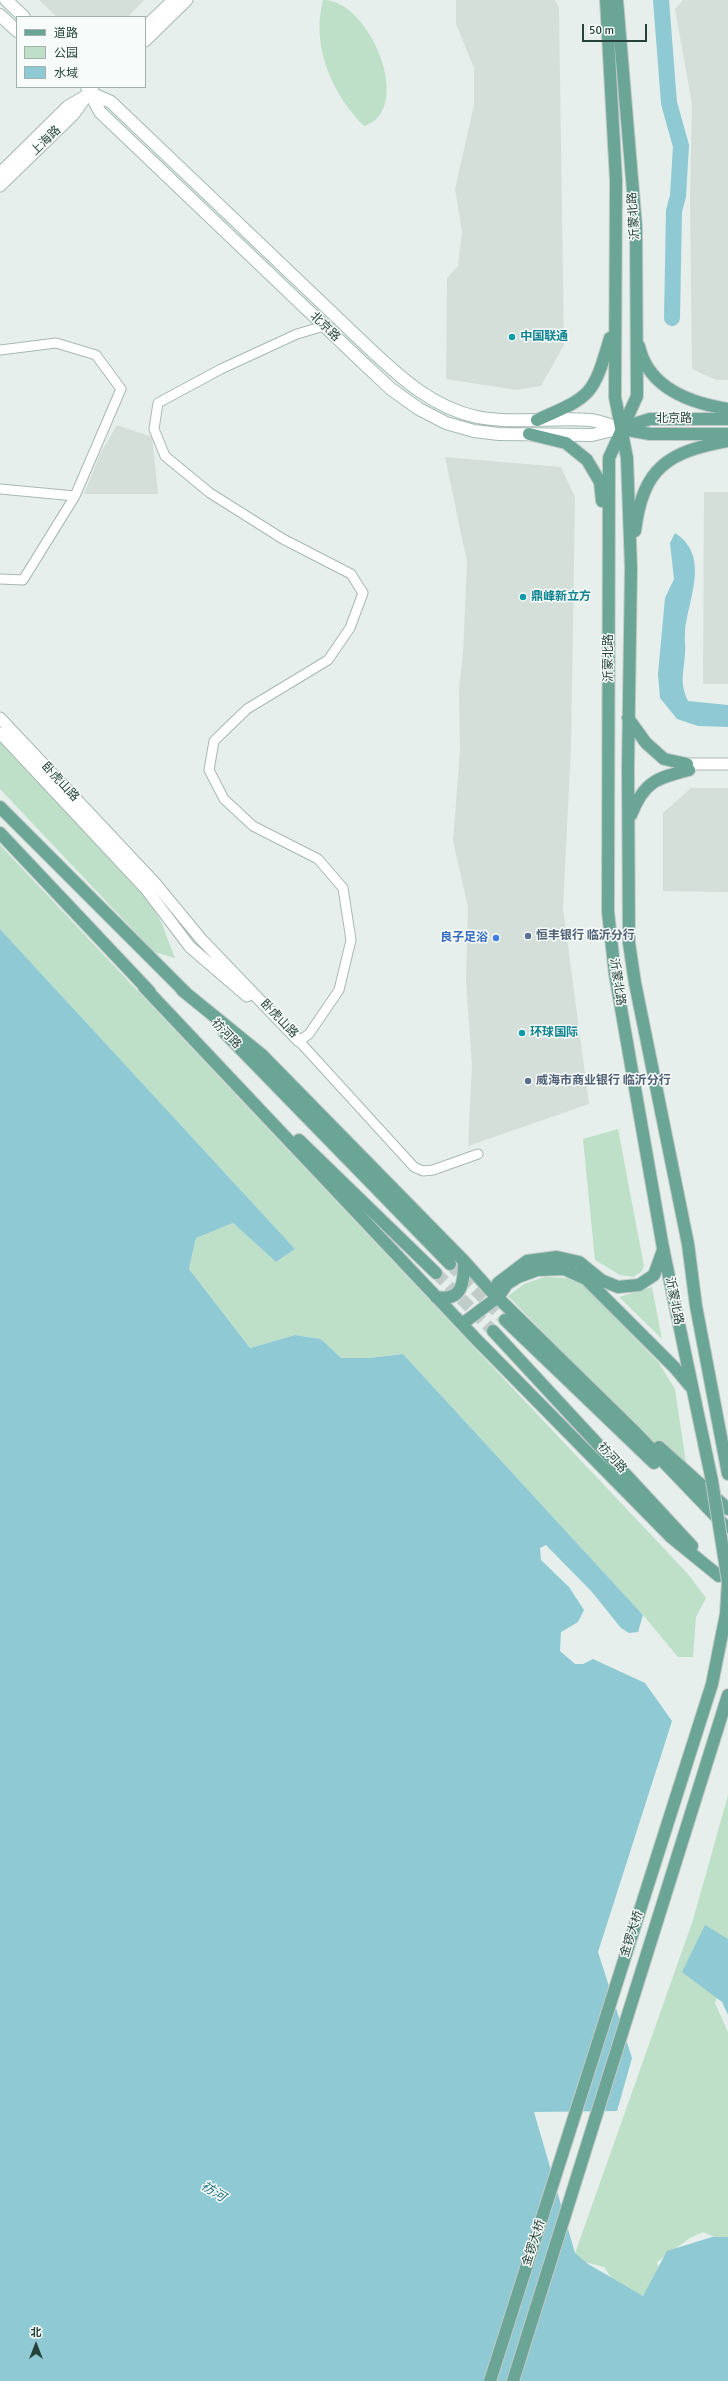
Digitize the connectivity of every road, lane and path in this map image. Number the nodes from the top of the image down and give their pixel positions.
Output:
1 (6, 0) edge
2 (173, 0) edge
3 (187, 0) edge
4 (606, 0) edge
5 (617, 0) edge
6 (0, 15) edge
7 (23, 16) edge
8 (146, 26) edge
9 (16, 30) edge
10 (146, 40) edge
11 (89, 88) edge
12 (0, 173) edge
13 (0, 186) edge
14 (614, 323) junction
15 (324, 326) junction
16 (637, 334) junction
17 (0, 350) edge
18 (728, 409) edge
19 (728, 419) edge
20 (537, 420) junction
21 (621, 428) junction
22 (528, 434) junction
23 (728, 434) edge
24 (728, 442) edge
25 (0, 489) edge
26 (75, 496) junction
27 (608, 556) junction
28 (631, 568) junction
29 (0, 579) edge
30 (0, 718) edge
31 (628, 718) junction
32 (0, 733) edge
33 (728, 764) edge
34 (688, 767) junction
35 (728, 770) edge
36 (0, 807) edge
37 (629, 822) junction
38 (0, 833) edge
39 (144, 987) junction
40 (182, 990) junction
41 (299, 1041) junction
42 (478, 1154) dead end
43 (663, 1248) junction
44 (464, 1261) junction
45 (450, 1264) tunnel mouth
46 (436, 1273) tunnel mouth
47 (494, 1294) junction
48 (436, 1297) junction
49 (505, 1320) tunnel mouth
50 (462, 1324) junction
51 (493, 1331) tunnel mouth
52 (581, 1379) junction
53 (691, 1388) junction
54 (715, 1403) junction
55 (728, 1421) edge
56 (728, 1474) edge
57 (712, 1481) joint
58 (728, 1509) edge
59 (727, 1528) edge
60 (719, 1576) junction
61 (728, 1586) edge
62 (728, 1695) edge
63 (490, 2381) edge
64 (512, 2381) edge

1 - 7 main road
2 - 8 street
3 - 10 street
4 - 14 main road, 沂蒙北路
5 - 16 main road, 沂蒙北路
6 - 9 main road
11 - 12 street, 上海路
11 - 13 street, 上海路
11 - 15 main road, 北京路
11 - 20 main road, 北京路
14 - 20 main road
14 - 21 main road, 沂蒙北路
15 - 22 main road, 北京路
15 - 41 street
16 - 18 main road
16 - 21 main road, 沂蒙北路
17 - 26 street
19 - 21 main road, 北京路
20 - 21 main road, 北京路
21 - 22 main road, 北京路
21 - 23 main road, 北京路
21 - 27 main road, 沂蒙北路
21 - 28 main road, 沂蒙北路
22 - 27 main road
24 - 28 main road
25 - 26 street
26 - 29 street
27 - 43 main road, 沂蒙北路
28 - 31 main road, 沂蒙北路
30 - 41 street, 卧虎山路
31 - 34 main road
31 - 37 main road, 沂蒙北路
32 - 41 street, 卧虎山路
33 - 34 street
34 - 35 street
34 - 37 main road
36 - 40 main road, 祊河路
37 - 54 main road, 沂蒙北路
38 - 39 main road, 祊河路
39 - 46 main road, 祊河路
39 - 48 main road
40 - 44 main road
40 - 45 main road, 祊河路
41 - 42 street
43 - 47 main road
43 - 53 main road, 沂蒙北路
44 - 47 main road
44 - 48 main road
47 - 50 main road
47 - 52 main road
47 - 53 main road
48 - 50 main road
49 - 59 main road, 祊河路
50 - 60 main road
51 - 60 main road, 祊河路
52 - 58 main road
52 - 59 main road
53 - 57 main road, 沂蒙北路
54 - 55 main road
54 - 56 main road, 沂蒙北路
57 - 63 main road, 金锣大桥, bridge
60 - 61 main road, 祊河路
62 - 64 main road, 金锣大桥

